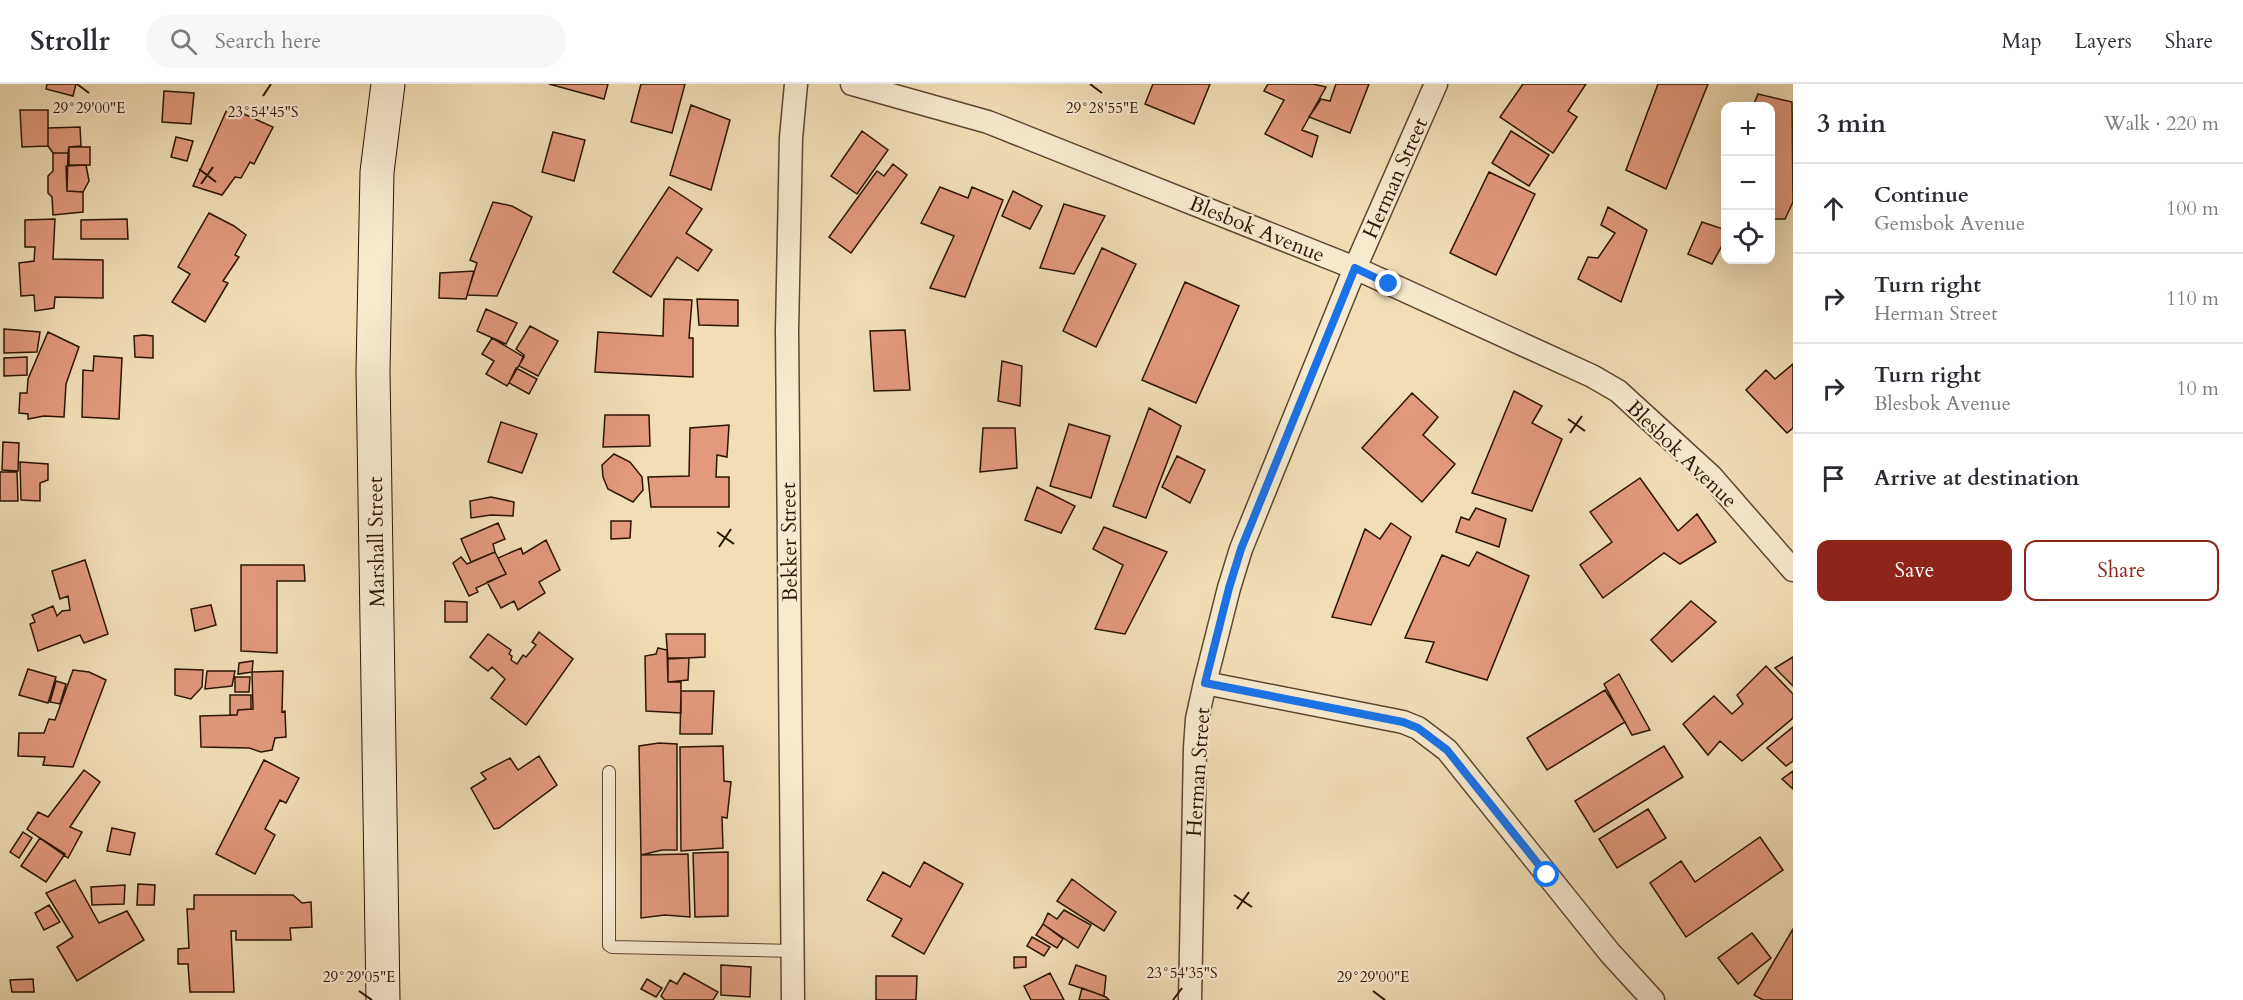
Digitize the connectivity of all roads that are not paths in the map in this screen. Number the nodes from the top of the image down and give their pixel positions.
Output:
1 (388, 84) edge
2 (796, 84) edge
3 (852, 84) edge
4 (1436, 84) edge
5 (1355, 268) junction
6 (1793, 570) edge
7 (1205, 683) junction
8 (609, 772) dead end
9 (794, 951) junction
10 (383, 1000) edge
11 (794, 1000) edge
12 (1190, 1000) edge
13 (1653, 1000) edge

1 - 10 street, Marshall Street
2 - 9 street, Bekker Street
3 - 5 street, Blesbok Avenue
4 - 5 street, Herman Street
5 - 6 street, Blesbok Avenue
5 - 7 street, Herman Street
7 - 12 street, Herman Street
7 - 13 street
8 - 9 lane
9 - 11 street, Bekker Street

